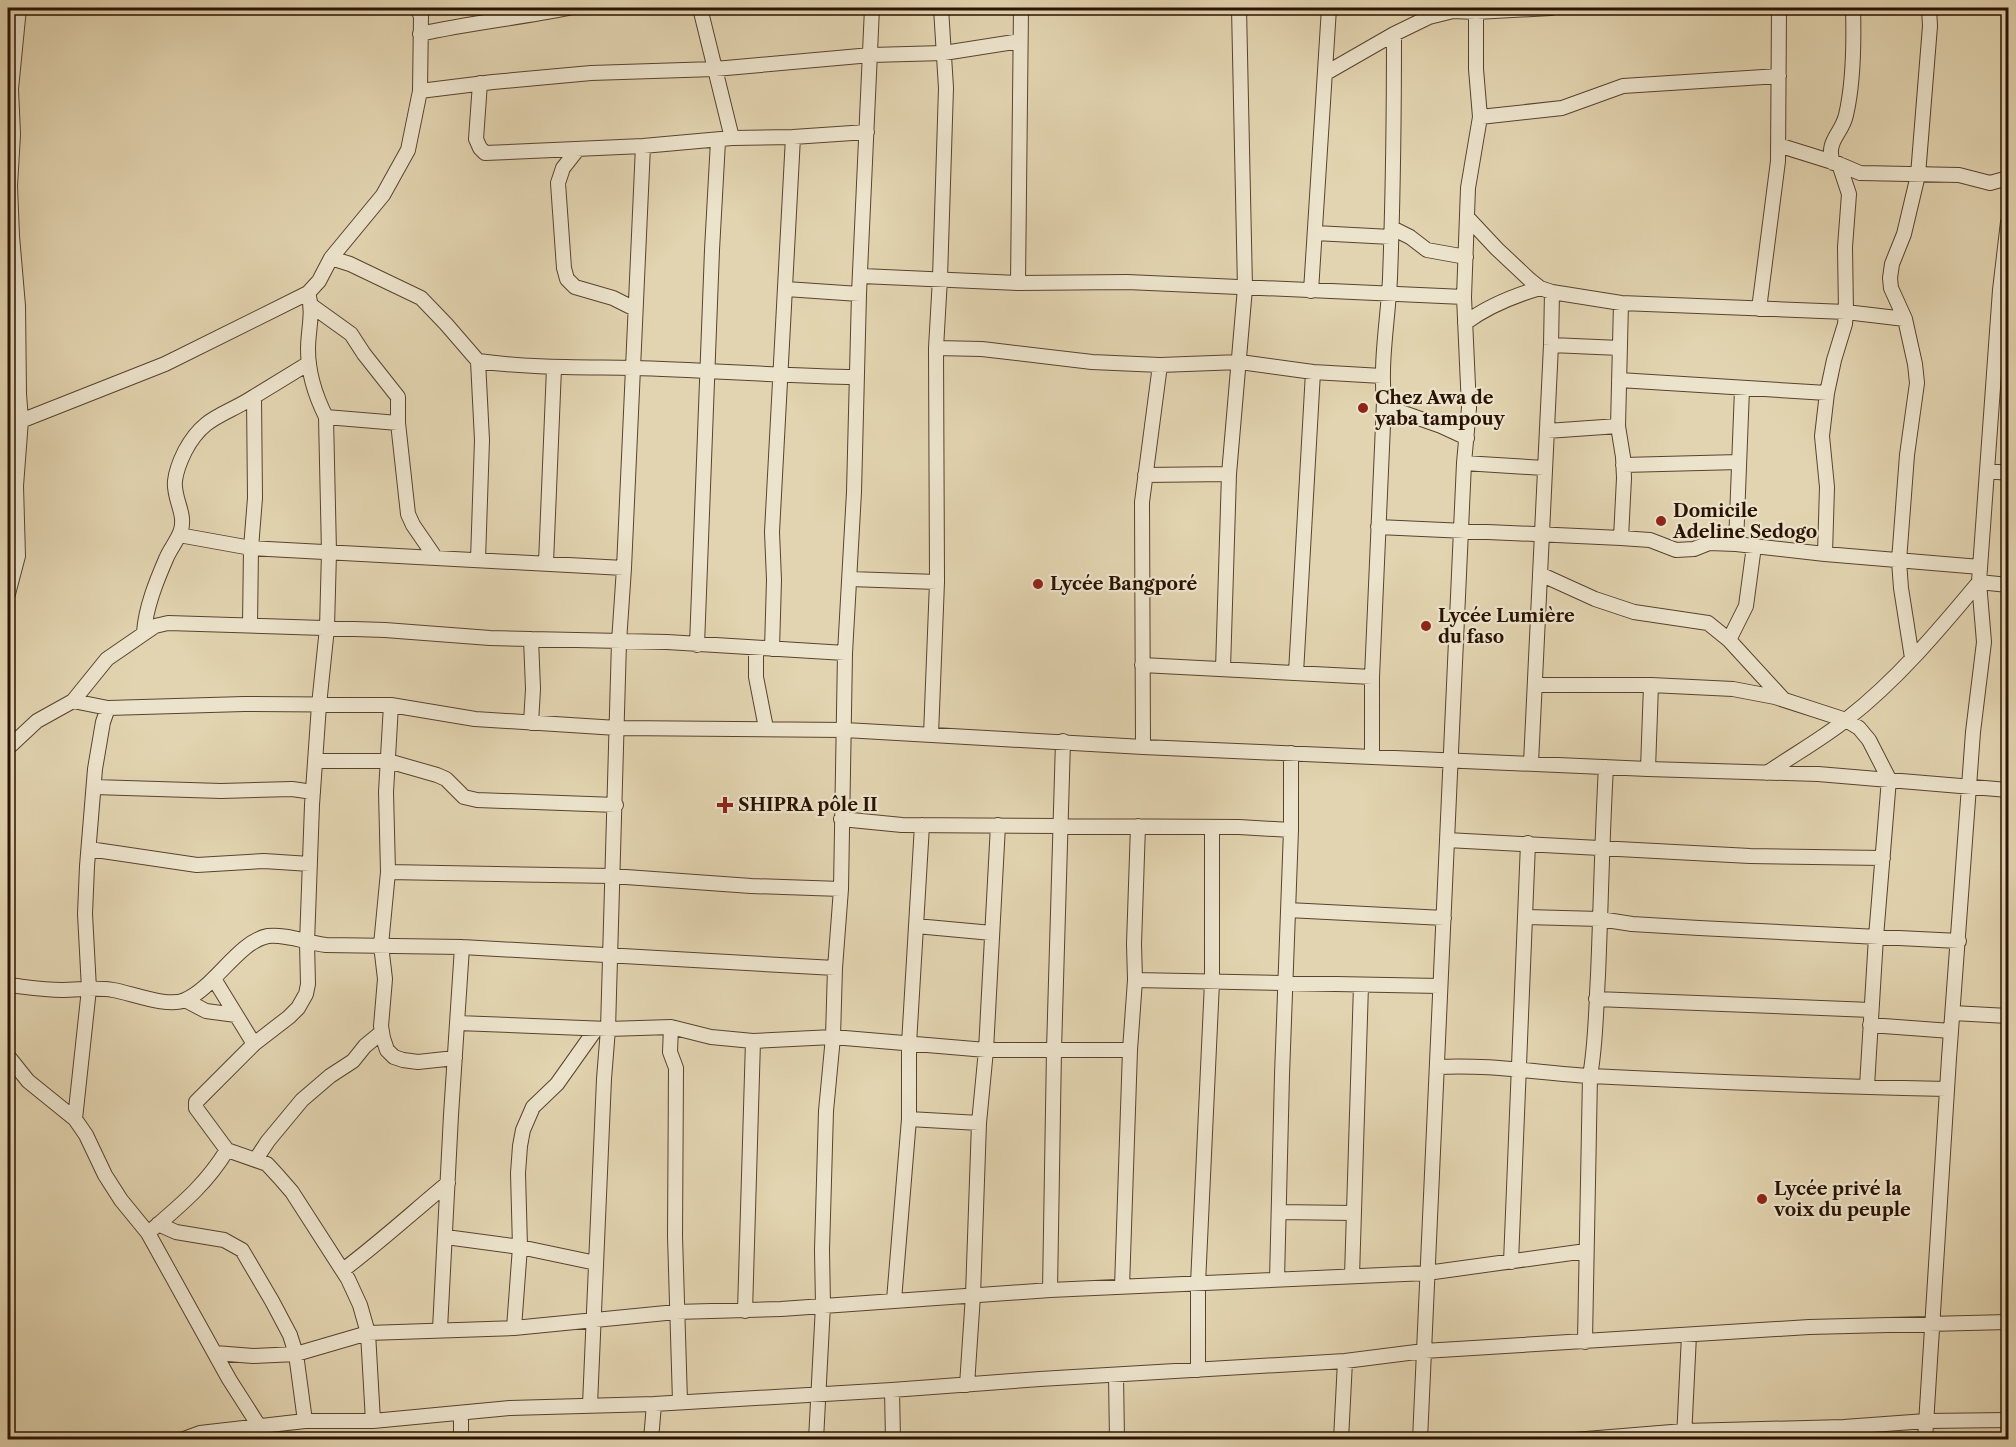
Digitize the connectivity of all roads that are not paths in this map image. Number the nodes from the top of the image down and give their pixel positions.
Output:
1 (20, 8) edge
2 (417, 8) edge
3 (569, 8) edge
4 (700, 8) edge
5 (872, 8) edge
6 (940, 8) edge
7 (1021, 8) edge
8 (1239, 8) edge
9 (1329, 8) edge
10 (1551, 8) edge
11 (1779, 8) edge
12 (1853, 8) edge
13 (1929, 8) edge
14 (1476, 10) edge
15 (494, 14) edge
16 (13, 26) edge
17 (420, 34) junction
18 (1394, 34) junction
19 (1020, 41) junction
20 (944, 53) junction
21 (871, 55) junction
22 (715, 69) junction
23 (1326, 73) junction
24 (1779, 76) junction
25 (480, 83) junction
26 (420, 91) junction
27 (1480, 117) junction
28 (867, 132) junction
29 (793, 137) junction
30 (732, 138) junction
31 (718, 141) junction
32 (1778, 145) junction
33 (643, 146) junction
34 (578, 149) junction
35 (1836, 163) junction
36 (1918, 176) junction
37 (2008, 178) edge
38 (1467, 217) junction
39 (2008, 222) edge
40 (1391, 232) junction
41 (1315, 233) junction
42 (1466, 257) junction
43 (331, 258) junction
44 (862, 276) junction
45 (940, 278) junction
46 (1018, 283) junction
47 (1245, 288) junction
48 (786, 289) junction
49 (1546, 290) junction
50 (1311, 291) junction
51 (859, 294) junction
52 (1389, 294) junction
53 (1464, 297) junction
54 (310, 299) junction
55 (1621, 303) junction
56 (635, 309) junction
57 (1759, 309) junction
58 (1846, 312) junction
59 (1905, 319) junction
60 (1465, 323) junction
61 (1551, 345) junction
62 (936, 348) junction
63 (1620, 348) junction
64 (478, 361) junction
65 (1240, 362) junction
66 (309, 363) junction
67 (1160, 365) junction
68 (554, 368) junction
69 (633, 368) junction
70 (708, 371) junction
71 (1313, 372) junction
72 (781, 376) junction
73 (1382, 376) junction
74 (857, 377) junction
75 (1619, 380) junction
76 (1742, 389) junction
77 (1827, 393) junction
78 (254, 397) junction
79 (1384, 402) junction
80 (326, 417) junction
81 (21, 420) junction
82 (398, 423) junction
83 (8, 426) edge
84 (1618, 426) junction
85 (1547, 431) junction
86 (1467, 438) junction
87 (1739, 462) junction
88 (1464, 463) junction
89 (1623, 465) junction
90 (1544, 468) junction
91 (1988, 471) junction
92 (2008, 473) edge
93 (1229, 474) junction
94 (1145, 475) junction
95 (1378, 527) junction
96 (1461, 532) junction
97 (1541, 534) junction
98 (179, 535) junction
99 (1621, 538) junction
100 (1736, 544) junction
101 (1755, 546) junction
102 (251, 548) junction
103 (329, 552) junction
104 (1825, 554) junction
105 (435, 557) junction
106 (478, 560) junction
107 (1899, 561) junction
108 (546, 563) junction
109 (1980, 567) junction
110 (624, 568) junction
111 (1540, 574) junction
112 (850, 579) junction
113 (937, 582) junction
114 (1979, 582) junction
115 (2008, 585) edge
116 (8, 594) edge
117 (250, 625) junction
118 (327, 628) junction
119 (144, 632) junction
120 (531, 639) junction
121 (1729, 639) junction
122 (619, 642) junction
123 (698, 645) junction
124 (756, 648) junction
125 (772, 649) junction
126 (846, 653) junction
127 (1912, 658) junction
128 (1142, 665) junction
129 (1223, 669) junction
130 (1296, 673) junction
131 (1372, 677) junction
132 (1535, 685) junction
133 (1651, 685) junction
134 (1784, 700) junction
135 (74, 701) junction
136 (319, 705) junction
137 (391, 705) junction
138 (108, 708) junction
139 (1846, 720) junction
140 (531, 723) junction
141 (617, 728) junction
142 (766, 728) junction
143 (845, 730) junction
144 (931, 735) junction
145 (1063, 741) junction
146 (1143, 747) junction
147 (8, 748) edge
148 (1291, 753) junction
149 (1372, 756) junction
150 (1451, 760) junction
151 (316, 761) junction
152 (388, 761) junction
153 (1531, 763) junction
154 (1606, 767) junction
155 (1648, 770) junction
156 (1767, 773) junction
157 (1889, 779) junction
158 (1970, 786) junction
159 (94, 787) junction
160 (2008, 790) edge
161 (313, 792) junction
162 (616, 805) junction
163 (841, 819) junction
164 (922, 825) junction
165 (998, 825) junction
166 (1061, 826) junction
167 (1138, 826) junction
168 (1212, 827) junction
169 (1291, 830) junction
170 (1447, 840) junction
171 (1528, 843) junction
172 (1601, 848) junction
173 (89, 849) junction
174 (1883, 858) junction
175 (310, 864) junction
176 (388, 872) junction
177 (612, 876) junction
178 (841, 888) junction
179 (1288, 910) junction
180 (1526, 917) junction
181 (1444, 918) junction
182 (1600, 919) junction
183 (916, 926) junction
184 (992, 933) junction
185 (1876, 937) junction
186 (1959, 941) junction
187 (307, 943) junction
188 (381, 945) junction
189 (462, 947) junction
190 (609, 956) junction
191 (835, 968) junction
192 (214, 979) junction
193 (1135, 980) junction
194 (1212, 982) junction
195 (1286, 983) junction
196 (1361, 985) junction
197 (8, 986) edge
198 (1440, 986) junction
199 (89, 989) junction
200 (1596, 999) junction
201 (184, 1000) junction
202 (1871, 1010) junction
203 (1953, 1013) junction
204 (236, 1015) junction
205 (2008, 1016) edge
206 (458, 1023) junction
207 (1870, 1025) junction
208 (671, 1027) junction
209 (602, 1029) junction
210 (1951, 1030) junction
211 (382, 1032) junction
212 (833, 1037) junction
213 (753, 1041) junction
214 (255, 1044) junction
215 (909, 1044) junction
216 (986, 1050) junction
217 (1054, 1050) junction
218 (1130, 1050) junction
219 (8, 1056) edge
220 (455, 1058) junction
221 (1437, 1067) junction
222 (1519, 1068) junction
223 (1590, 1076) junction
224 (1867, 1086) junction
225 (1947, 1089) junction
226 (75, 1119) junction
227 (909, 1119) junction
228 (979, 1123) junction
229 (227, 1150) junction
230 (256, 1159) junction
231 (448, 1183) junction
232 (1279, 1212) junction
233 (1353, 1213) junction
234 (153, 1229) junction
235 (446, 1237) junction
236 (520, 1247) junction
237 (1586, 1251) junction
238 (1511, 1262) junction
239 (596, 1263) junction
240 (343, 1270) junction
241 (1427, 1273) junction
242 (1352, 1276) junction
243 (1277, 1280) junction
244 (1198, 1284) junction
245 (1122, 1287) junction
246 (1050, 1290) junction
247 (973, 1295) junction
248 (894, 1300) junction
249 (823, 1305) junction
250 (745, 1311) junction
251 (676, 1312) junction
252 (594, 1322) junction
253 (2008, 1322) edge
254 (1931, 1323) junction
255 (514, 1328) junction
256 (440, 1329) junction
257 (368, 1333) junction
258 (1689, 1335) junction
259 (1585, 1342) junction
260 (1424, 1351) junction
261 (215, 1353) junction
262 (296, 1354) junction
263 (1345, 1361) junction
264 (1198, 1370) junction
265 (1116, 1374) junction
266 (967, 1385) junction
267 (892, 1390) junction
268 (817, 1395) junction
269 (680, 1401) junction
270 (654, 1404) junction
271 (590, 1405) junction
272 (461, 1413) junction
273 (2008, 1420) edge
274 (305, 1421) junction
275 (374, 1421) junction
276 (1926, 1421) junction
277 (259, 1426) junction
278 (1844, 1433) edge
279 (1768, 1434) edge
280 (1684, 1435) edge
281 (1606, 1438) edge
282 (181, 1440) edge
283 (272, 1440) edge
284 (461, 1440) edge
285 (651, 1440) edge
286 (816, 1440) edge
287 (893, 1440) edge
288 (1117, 1440) edge
289 (1341, 1440) edge
290 (1420, 1440) edge
291 (1574, 1440) edge
292 (1925, 1440) edge

1 - 16 street
2 - 17 street
3 - 15 street
4 - 22 street
5 - 21 street
6 - 20 street
7 - 19 street
8 - 47 street
9 - 23 street
10 - 14 street
11 - 24 street
12 - 35 street
13 - 36 street
14 - 18 street
14 - 27 street
15 - 17 street
16 - 81 street
17 - 26 street
18 - 23 street
18 - 40 street
19 - 20 street
19 - 46 street
20 - 21 street
20 - 45 street
21 - 22 street
21 - 28 street
22 - 25 street
22 - 30 street
23 - 41 street
24 - 27 street
24 - 32 street
25 - 26 street
25 - 34 street
26 - 43 street
27 - 38 street
28 - 29 street
28 - 44 street
29 - 30 street
29 - 48 street
30 - 31 street
31 - 33 street
31 - 70 street
32 - 35 street
32 - 57 street
33 - 34 street
33 - 56 street
34 - 56 street
35 - 36 street
35 - 58 street
36 - 37 street
36 - 59 street
38 - 42 street
38 - 49 street
39 - 91 street
40 - 41 street
40 - 42 street
40 - 52 street
41 - 50 street
42 - 53 street
43 - 54 street
43 - 64 street
44 - 45 street
44 - 51 street
45 - 46 street
45 - 62 street
46 - 47 street
47 - 50 street
47 - 65 street
48 - 51 street
48 - 72 street
49 - 55 street
49 - 60 street
49 - 61 street
50 - 52 street
51 - 74 street
52 - 53 street
52 - 73 street
53 - 60 street
54 - 66 street
54 - 81 street
54 - 82 street
55 - 57 street
55 - 63 street
56 - 69 street
57 - 58 street
58 - 59 street
58 - 77 street
59 - 107 street
60 - 86 street
61 - 63 street
61 - 85 street
62 - 67 street
62 - 113 street
63 - 75 street
64 - 68 street
64 - 106 street
65 - 67 street
65 - 71 street
65 - 93 street
66 - 78 street
66 - 80 street
67 - 94 street
68 - 69 street
68 - 108 street
69 - 70 street
69 - 110 street
70 - 72 street
70 - 123 street
71 - 73 street
71 - 130 street
72 - 74 street
72 - 125 street
73 - 79 street
74 - 112 street
75 - 76 street
75 - 84 street
76 - 77 street
76 - 87 street
77 - 104 street
78 - 98 street
78 - 102 street
79 - 86 street
79 - 95 street
80 - 82 street
80 - 103 street
81 - 83 street
81 - 116 street
82 - 105 street
84 - 85 street
84 - 89 street
85 - 90 street
86 - 88 street
87 - 89 street
87 - 100 street
88 - 90 street
88 - 96 street
89 - 99 street
90 - 97 street
91 - 92 street
91 - 109 street
93 - 94 street
93 - 129 street
94 - 128 street
95 - 96 street
95 - 131 street
96 - 97 street
96 - 150 street
97 - 99 street
97 - 111 street
98 - 102 street
98 - 119 street
99 - 100 street
100 - 101 street
101 - 104 street
101 - 121 street
102 - 103 street
102 - 117 street
103 - 105 street
103 - 118 street
104 - 107 street
105 - 106 street
106 - 108 street
107 - 109 street
107 - 127 street
108 - 110 street
109 - 114 street
110 - 122 street
111 - 121 street
111 - 132 street
112 - 113 street
112 - 126 street
113 - 144 street
114 - 115 street
114 - 127 street
114 - 158 street
117 - 118 street
117 - 119 street
118 - 120 street
118 - 136 street
119 - 135 street
120 - 122 street
120 - 140 street
121 - 134 street
122 - 123 street
122 - 141 street
123 - 124 street
124 - 125 street
124 - 142 street
125 - 126 street
126 - 143 street
127 - 139 street
128 - 129 street
128 - 146 street
129 - 130 street
130 - 131 street
131 - 149 street
132 - 133 street
132 - 153 street
133 - 134 street
133 - 155 street
134 - 139 street
135 - 138 street
135 - 147 street
136 - 137 street
136 - 138 street
136 - 151 street
137 - 140 street
137 - 152 street
138 - 159 street
139 - 156 street
139 - 157 street
140 - 141 street
141 - 142 street
141 - 162 street
142 - 143 street
143 - 144 street
143 - 163 street
144 - 145 street
145 - 146 street
145 - 166 street
146 - 148 street
148 - 149 street
148 - 169 street
149 - 150 street
150 - 153 street
150 - 170 street
151 - 152 street
151 - 161 street
152 - 162 street
152 - 176 street
153 - 154 street
154 - 155 street
154 - 172 street
155 - 156 street
156 - 157 street
157 - 158 street
157 - 174 street
158 - 160 street
158 - 186 street
159 - 161 street
159 - 173 street
161 - 175 street
162 - 177 street
163 - 164 street
163 - 178 street
164 - 165 street
164 - 183 street
165 - 166 street
165 - 184 street
166 - 167 street
166 - 217 street
167 - 168 street
167 - 193 street
168 - 169 street
168 - 194 street
169 - 179 street
170 - 171 street
170 - 181 street
171 - 172 street
171 - 180 street
172 - 174 street
172 - 182 street
173 - 175 street
173 - 199 street
174 - 185 street
175 - 187 street
176 - 177 street
176 - 188 street
177 - 178 street
177 - 190 street
178 - 191 street
179 - 181 street
179 - 195 street
180 - 182 street
180 - 222 street
181 - 198 street
182 - 185 street
182 - 200 street
183 - 184 street
183 - 215 street
184 - 216 street
185 - 186 street
185 - 202 street
186 - 203 street
187 - 188 street
187 - 192 street
187 - 214 street
188 - 189 street
188 - 211 street
189 - 190 street
189 - 206 street
190 - 191 street
190 - 209 street
191 - 212 street
192 - 201 street
192 - 204 street
193 - 194 street
193 - 218 street
194 - 195 street
194 - 244 street
195 - 196 street
195 - 232 street
196 - 198 street
196 - 233 street
197 - 199 street
198 - 221 street
199 - 201 street
199 - 226 street
200 - 202 street
200 - 223 street
201 - 204 street
202 - 207 street
203 - 205 street
203 - 210 street
204 - 214 street
206 - 209 street
206 - 220 street
207 - 210 street
207 - 224 street
208 - 209 street
208 - 213 street
208 - 251 street
209 - 236 street
209 - 239 street
210 - 225 street
211 - 220 street
211 - 230 street
212 - 213 street
212 - 215 street
212 - 249 street
213 - 250 street
214 - 229 street
215 - 216 street
215 - 227 street
216 - 217 street
216 - 228 street
217 - 218 street
217 - 246 street
218 - 245 street
219 - 226 street
220 - 231 street
221 - 222 street
221 - 241 street
222 - 223 street
222 - 238 street
223 - 224 street
223 - 237 street
224 - 225 street
225 - 254 street
226 - 234 street
227 - 228 street
227 - 248 street
228 - 247 street
229 - 230 street
229 - 234 street
230 - 240 street
231 - 235 street
231 - 240 street
232 - 233 street
232 - 243 street
233 - 242 street
234 - 261 street
234 - 262 street
235 - 236 street
235 - 256 street
236 - 239 street
236 - 255 street
237 - 238 street
237 - 259 street
238 - 241 street
239 - 252 street
240 - 257 street
241 - 242 street
241 - 260 street
242 - 243 street
243 - 244 street
244 - 245 street
244 - 264 street
245 - 246 street
246 - 247 street
247 - 248 street
247 - 266 street
248 - 249 street
249 - 250 street
249 - 268 street
250 - 251 street
251 - 252 street
251 - 269 street
252 - 255 street
252 - 271 street
253 - 254 street
254 - 258 street
254 - 276 street
255 - 256 street
256 - 257 street
257 - 262 street
257 - 275 street
258 - 259 street
258 - 280 street
259 - 260 street
260 - 263 street
260 - 290 street
261 - 262 street
261 - 277 street
262 - 274 street
263 - 264 street
263 - 289 street
264 - 265 street
265 - 266 street
265 - 288 street
266 - 267 street
267 - 268 street
267 - 287 street
268 - 269 street
268 - 286 street
269 - 270 street
270 - 271 street
270 - 285 street
271 - 272 street
272 - 275 street
272 - 284 street
273 - 276 street
274 - 275 street
274 - 277 street
276 - 278 street
276 - 292 street
277 - 282 street
277 - 283 street
278 - 279 street
279 - 280 street
280 - 281 street
281 - 291 street

